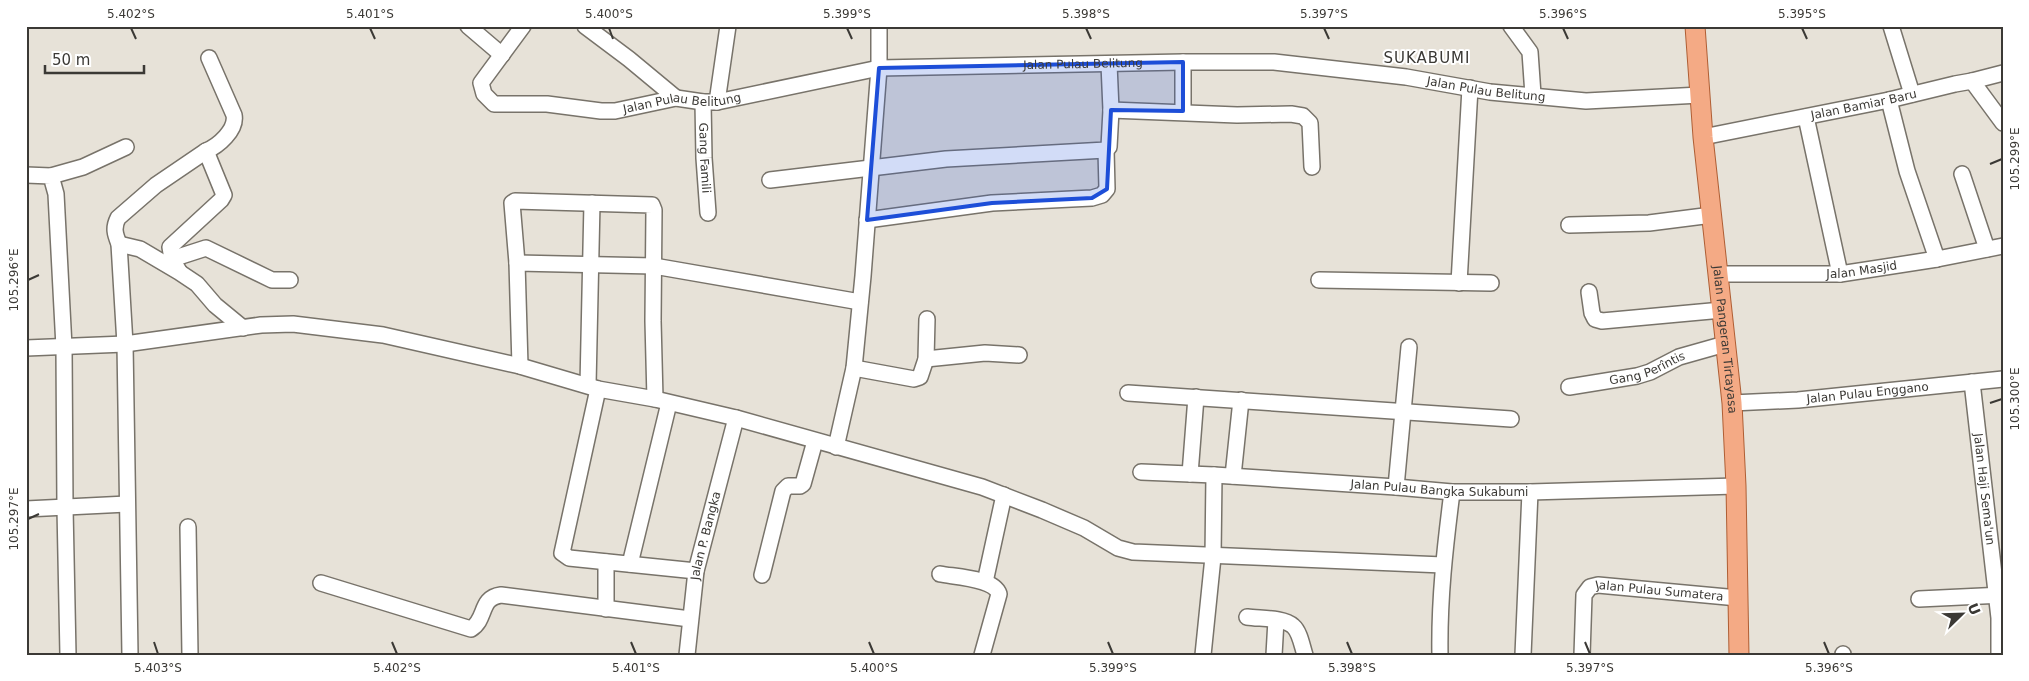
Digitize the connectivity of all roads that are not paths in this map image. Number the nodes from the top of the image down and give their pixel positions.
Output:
1 (468, 26) edge
2 (523, 26) edge
3 (585, 26) edge
4 (728, 26) edge
5 (879, 26) edge
6 (1512, 26) edge
7 (1695, 26) edge
8 (1892, 26) edge
9 (502, 55) junction
10 (209, 58) dead end
11 (1183, 62) junction
12 (1109, 64) junction
13 (879, 68) junction
14 (2003, 73) edge
15 (1972, 81) junction
16 (1470, 88) junction
17 (1912, 94) junction
18 (1533, 95) junction
19 (1700, 96) junction
20 (676, 98) junction
21 (1889, 100) junction
22 (710, 102) junction
23 (1111, 110) junction
24 (1183, 111) junction
25 (1806, 117) junction
26 (2003, 123) edge
27 (1703, 137) junction
28 (126, 147) dead end
29 (1106, 150) junction
30 (206, 151) junction
31 (1312, 167) dead end
32 (870, 168) junction
33 (1962, 174) dead end
34 (26, 175) edge
35 (51, 176) junction
36 (770, 180) dead end
37 (592, 203) junction
38 (708, 213) dead end
39 (1712, 215) junction
40 (867, 220) junction
41 (1569, 225) dead end
42 (188, 231) junction
43 (119, 244) junction
44 (2003, 246) edge
45 (206, 248) junction
46 (140, 249) junction
47 (1987, 250) junction
48 (174, 259) junction
49 (1937, 260) junction
50 (517, 263) junction
51 (591, 264) junction
52 (654, 266) junction
53 (1718, 274) junction
54 (1840, 274) junction
55 (290, 280) dead end
56 (1319, 280) dead end
57 (1459, 283) junction
58 (1491, 283) dead end
59 (1589, 292) dead end
60 (860, 302) junction
61 (1722, 310) junction
62 (927, 319) dead end
63 (243, 328) junction
64 (125, 344) junction
65 (1725, 344) junction
66 (64, 347) junction
67 (1409, 347) dead end
68 (26, 348) edge
69 (1019, 355) dead end
70 (926, 360) junction
71 (520, 366) junction
72 (854, 368) junction
73 (2003, 379) edge
74 (1972, 382) junction
75 (593, 387) junction
76 (1569, 387) dead end
77 (1128, 393) dead end
78 (1196, 397) junction
79 (1240, 400) junction
80 (662, 401) junction
81 (1732, 403) junction
82 (1403, 412) junction
83 (736, 418) junction
84 (1510, 419) dead end
85 (815, 441) junction
86 (836, 447) junction
87 (1142, 472) dead end
88 (1190, 474) junction
89 (1214, 475) junction
90 (1233, 476) junction
91 (1736, 486) junction
92 (1396, 487) junction
93 (1452, 492) junction
94 (1530, 492) junction
95 (1004, 495) junction
96 (127, 504) junction
97 (64, 508) junction
98 (26, 509) edge
99 (188, 527) dead end
100 (1212, 556) junction
101 (606, 562) junction
102 (630, 564) junction
103 (1443, 565) junction
104 (696, 571) junction
105 (940, 574) dead end
106 (762, 575) dead end
107 (321, 582) dead end
108 (985, 582) junction
109 (1999, 596) edge
110 (1738, 598) junction
111 (1919, 599) dead end
112 (606, 609) junction
113 (1247, 617) dead end
114 (690, 619) junction
115 (1276, 620) junction
116 (68, 655) edge
117 (130, 655) edge
118 (190, 655) edge
119 (687, 655) edge
120 (982, 655) edge
121 (1203, 655) edge
122 (1274, 655) edge
123 (1305, 655) edge
124 (1440, 655) edge
125 (1523, 655) edge
126 (1582, 655) edge
127 (1739, 655) edge
128 (1999, 655) edge

1 - 9 street
2 - 9 street
3 - 20 street
4 - 22 street, Gang Famili
5 - 13 street
6 - 18 street
7 - 19 main road, Jalan Pangeran Tirtayasa
8 - 17 street
9 - 20 street, Jalan Pulau Belitung
10 - 30 street
11 - 12 street, Jalan Pulau Belitung
11 - 16 street, Jalan Pulau Belitung
11 - 24 street
12 - 13 street, Jalan Pulau Belitung
12 - 23 street
13 - 22 street, Jalan Pulau Belitung
13 - 32 street
14 - 15 street, Jalan Bamiar Baru
15 - 17 street, Jalan Bamiar Baru
15 - 26 street
16 - 18 street, Jalan Pulau Belitung
16 - 57 street
17 - 21 street, Jalan Bamiar Baru
18 - 19 street, Jalan Pulau Belitung
19 - 27 main road, Jalan Pangeran Tirtayasa
20 - 22 street, Jalan Pulau Belitung
21 - 25 street, Jalan Bamiar Baru
21 - 49 street
22 - 38 street, Gang Famili
23 - 24 street
23 - 29 street
24 - 31 street
25 - 27 street, Jalan Bamiar Baru
25 - 54 street
27 - 39 main road, Jalan Pangeran Tirtayasa
28 - 35 street
29 - 32 street
29 - 40 street
30 - 42 street
30 - 43 street
32 - 36 street
32 - 40 street
33 - 47 street
34 - 35 street
35 - 66 street
37 - 50 street
37 - 51 street
37 - 52 street
39 - 41 street
39 - 53 main road, Jalan Pangeran Tirtayasa
40 - 60 street
42 - 45 street
42 - 48 street
43 - 46 street
43 - 64 street
44 - 47 street, Jalan Masjid
45 - 48 street
45 - 55 street
46 - 48 street
46 - 48 street
47 - 49 street, Jalan Masjid
48 - 63 street
49 - 54 street, Jalan Masjid
50 - 51 street
50 - 71 street
51 - 52 street
51 - 75 street
52 - 60 street
52 - 80 street
53 - 54 street, Jalan Masjid
53 - 61 main road, Jalan Pangeran Tirtayasa
56 - 57 street
57 - 58 street
59 - 61 street
60 - 72 street
61 - 65 main road, Jalan Pangeran Tirtayasa
62 - 70 street
63 - 64 street
63 - 71 street
64 - 66 street
64 - 96 street
65 - 76 street, Gang Perîntis
65 - 81 main road, Jalan Pangeran Tirtayasa
66 - 68 street
66 - 97 street
67 - 82 street
69 - 70 street
70 - 72 street
71 - 75 street
72 - 86 street
73 - 74 street, Jalan Pulau Enggano
74 - 81 street, Jalan Pulau Enggano
74 - 109 street, Jalan Haji Sema'un
75 - 80 street
75 - 101 street
77 - 78 street
78 - 79 street
78 - 88 street
79 - 82 street
79 - 90 street
80 - 83 street
80 - 102 street
81 - 91 main road, Jalan Pangeran Tirtayasa
82 - 84 street
82 - 92 street
83 - 85 street
83 - 104 street, Jalan P. Bangka
85 - 86 street
85 - 106 street
86 - 95 street
87 - 88 street, Jalan Pulau Bangka Sukabumi
88 - 89 street, Jalan Pulau Bangka Sukabumi
89 - 90 street, Jalan Pulau Bangka Sukabumi
89 - 100 street
90 - 92 street, Jalan Pulau Bangka Sukabumi
91 - 94 street, Jalan Pulau Bangka Sukabumi
91 - 110 main road, Jalan Pangeran Tirtayasa
92 - 93 street, Jalan Pulau Bangka Sukabumi
93 - 94 street, Jalan Pulau Bangka Sukabumi
93 - 103 street
94 - 125 street
95 - 100 street
95 - 108 street
96 - 97 street
96 - 117 street
97 - 98 street
97 - 116 street
99 - 118 street
100 - 103 street
100 - 121 street
101 - 102 street
101 - 112 street
102 - 104 street
103 - 124 street
104 - 114 street, Jalan P. Bangka
105 - 108 street
107 - 112 street
108 - 120 street
109 - 111 street
109 - 128 street, Jalan Haji Sema'un
110 - 126 street, Jalan Pulau Sumatera
110 - 127 main road, Jalan Pangeran Tirtayasa
112 - 114 street
113 - 115 street
114 - 119 street, Jalan P. Bangka
115 - 122 street
115 - 123 street

